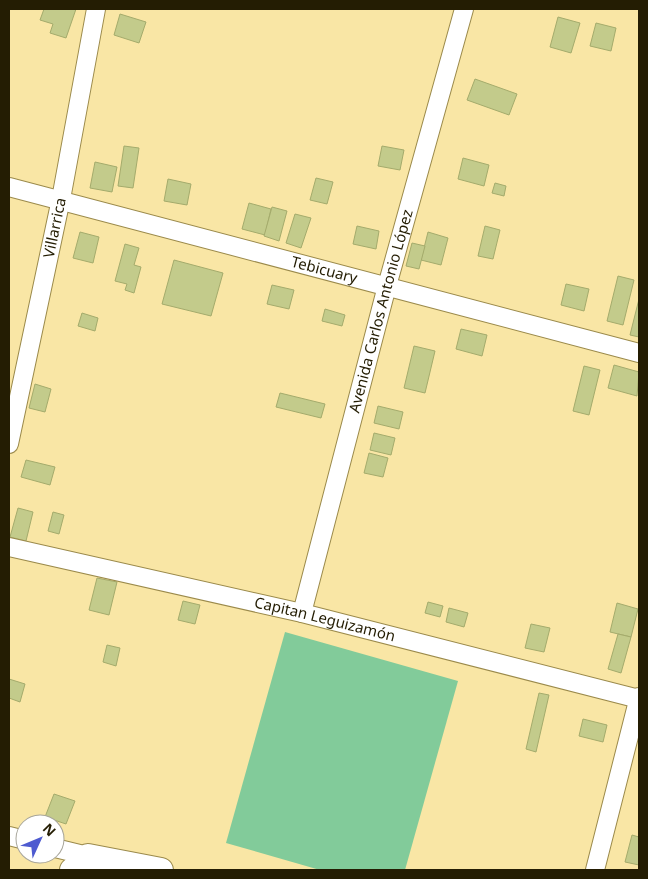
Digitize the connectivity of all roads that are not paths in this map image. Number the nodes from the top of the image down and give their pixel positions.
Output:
1 (96, 9) edge
2 (464, 9) edge
3 (9, 187) edge
4 (61, 199) junction
5 (387, 286) junction
6 (639, 353) edge
7 (9, 444) edge
8 (9, 547) edge
9 (302, 613) junction
10 (639, 698) edge
11 (65, 854) edge
12 (80, 863) edge
13 (157, 870) edge
14 (594, 870) edge

1 - 4 street, Villarrica
2 - 5 street, Avenida Carlos Antonio López
3 - 4 street, Tebicuary
4 - 5 street, Tebicuary
4 - 7 street, Villarrica
5 - 6 street, Tebicuary
5 - 9 street, Avenida Carlos Antonio López
8 - 9 street, Capitan Leguizamón
9 - 10 street, Capitan Leguizamón
10 - 14 street
11 - 12 street
12 - 13 street

